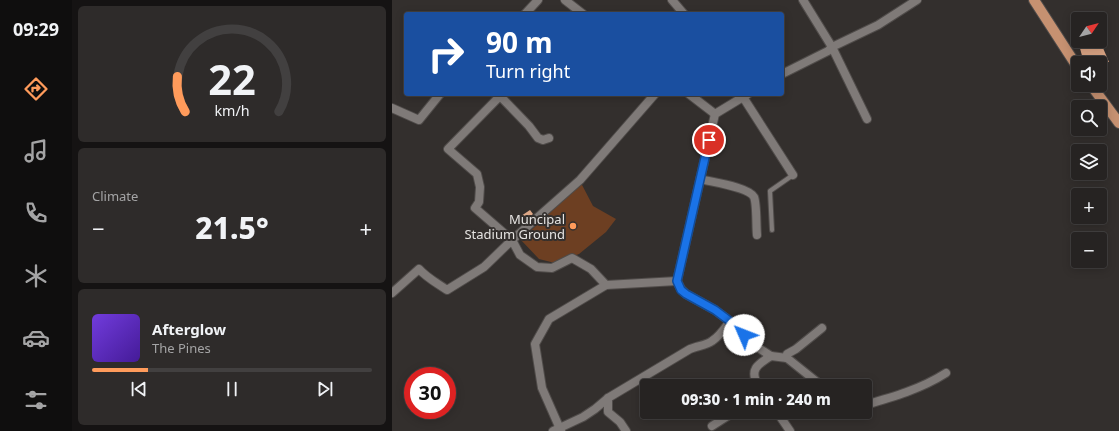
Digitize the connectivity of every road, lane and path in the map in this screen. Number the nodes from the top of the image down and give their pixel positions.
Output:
1 (538, 0) edge
2 (565, 0) edge
3 (672, 0) edge
4 (803, 0) edge
5 (917, 0) edge
6 (1034, 0) edge
7 (527, 12) edge
8 (581, 12) edge
9 (682, 12) edge
10 (832, 47) junction
11 (1071, 57) edge
12 (784, 73) edge
13 (1096, 92) edge
14 (438, 96) edge
15 (500, 96) edge
16 (502, 96) edge
17 (653, 96) edge
18 (692, 96) edge
19 (746, 96) edge
20 (392, 108) edge
21 (715, 114) junction
22 (867, 119) dead end
23 (1119, 123) edge
24 (549, 138) dead end
25 (793, 175) joint
26 (700, 179) junction
27 (772, 230) dead end
28 (757, 235) dead end
29 (512, 240) junction
30 (677, 281) junction
31 (606, 285) junction
32 (392, 293) edge
33 (730, 321) junction
34 (822, 328) dead end
35 (771, 356) junction
36 (787, 358) junction
37 (946, 373) dead end
38 (755, 379) edge
39 (813, 379) edge
40 (608, 398) junction
41 (872, 403) edge
42 (723, 419) edge
43 (782, 419) edge
44 (712, 426) dead end
45 (558, 430) edge
46 (626, 431) edge
47 (790, 431) edge

1 - 7 street
2 - 8 street
3 - 9 street
4 - 10 street
5 - 10 street
6 - 11 main road
10 - 12 street
10 - 22 street
13 - 23 main road
14 - 20 street
15 - 29 street
16 - 24 street
17 - 29 street
18 - 21 street
19 - 21 street
19 - 25 street
21 - 26 street
25 - 27 lane
26 - 28 street
26 - 30 street
29 - 31 street
29 - 32 street
30 - 31 street
30 - 33 street
31 - 45 street
33 - 35 street
33 - 40 street
34 - 36 street
35 - 36 street
35 - 38 street
36 - 39 street
37 - 41 street
40 - 45 street
40 - 46 street
42 - 44 street
43 - 47 street

